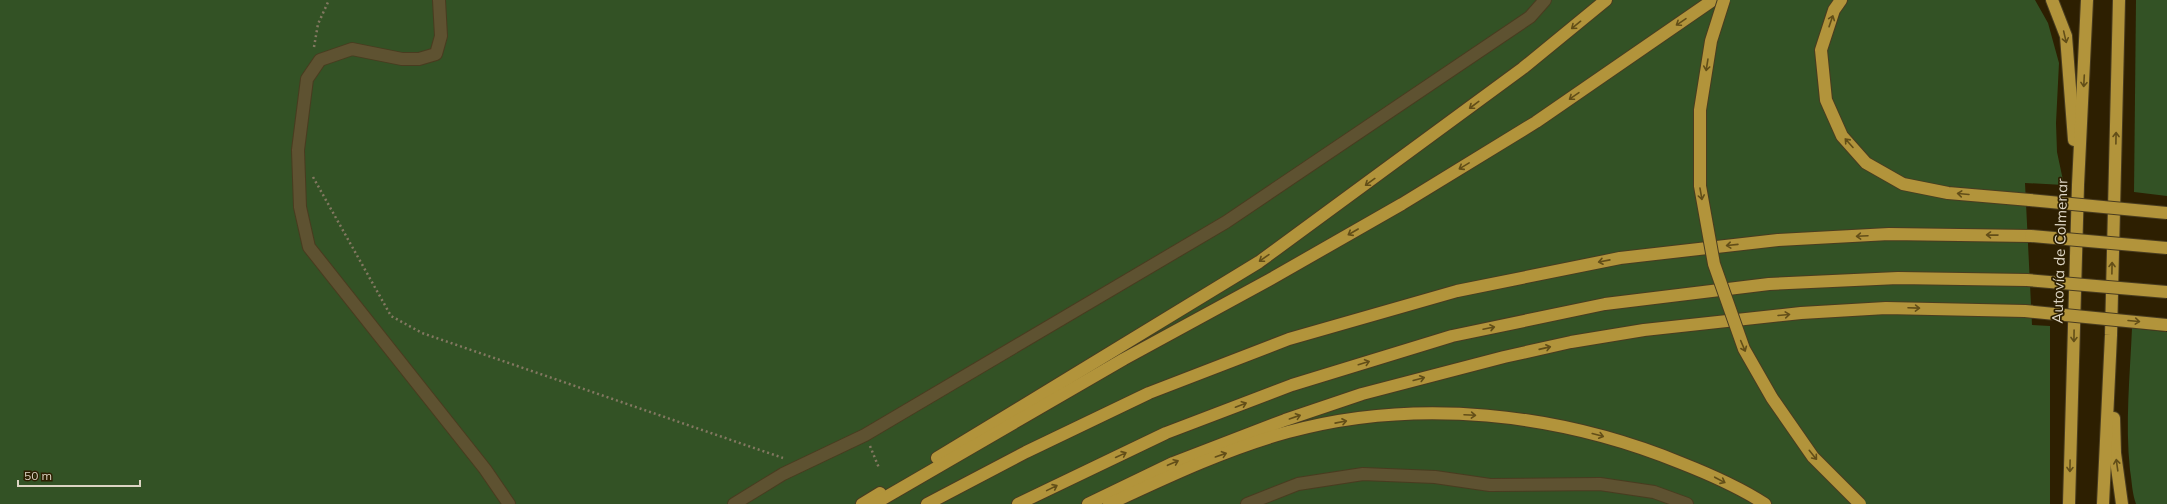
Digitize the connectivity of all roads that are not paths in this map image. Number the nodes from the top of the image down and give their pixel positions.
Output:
1 (440, 0) edge
2 (1545, 0) edge
3 (1606, 0) edge
4 (1713, 0) edge
5 (1724, 0) edge
6 (1841, 0) edge
7 (2052, 0) edge
8 (2087, 0) edge
9 (2119, 0) edge
10 (2078, 185) junction
11 (2167, 213) edge
12 (2167, 248) edge
13 (2167, 292) edge
14 (2167, 324) edge
15 (2111, 335) junction
16 (509, 504) edge
17 (734, 504) edge
18 (862, 504) edge
19 (874, 504) edge
20 (927, 504) edge
21 (1018, 504) edge
22 (1088, 504) edge
23 (1109, 504) edge
24 (1247, 504) edge
25 (1687, 504) edge
26 (1765, 504) edge
27 (1860, 504) edge
28 (2070, 504) edge
29 (2103, 504) edge
30 (2122, 504) edge

1 - 16 street
2 - 17 street
3 -> 18 highway
4 -> 19 highway
5 -> 27 highway, bridge
11 -> 6 highway, bridge
7 -> 10 highway
8 -> 10 highway, Autovía de Colmenar
15 -> 9 highway
10 -> 28 highway, Autovía de Colmenar
12 -> 20 highway, bridge
21 -> 13 highway, bridge
22 -> 14 highway, bridge
15 - 29 highway
30 -> 15 highway
23 -> 26 highway
24 - 25 street

